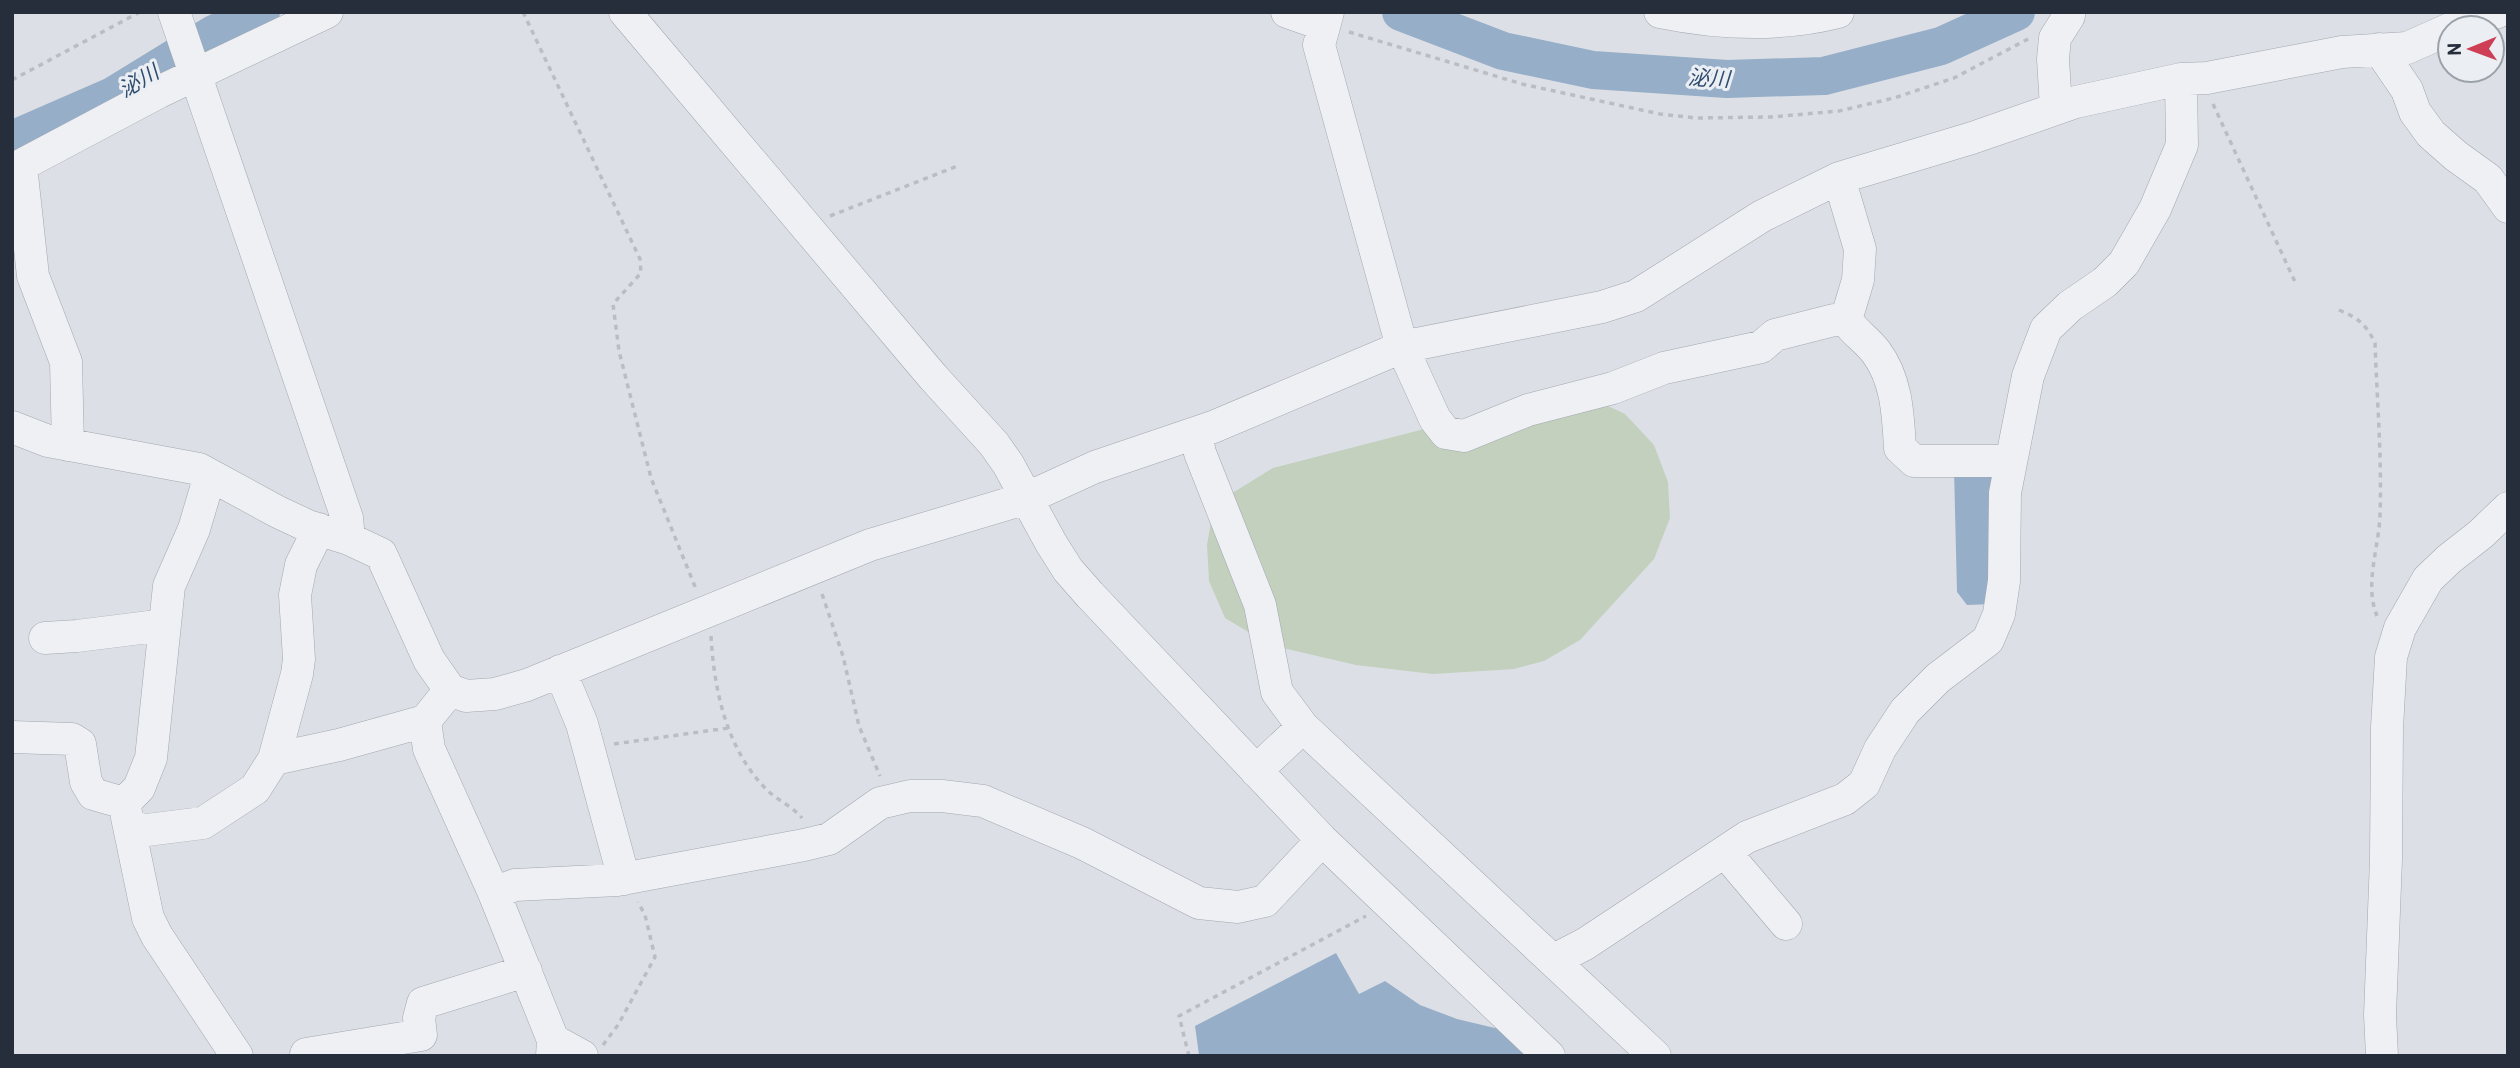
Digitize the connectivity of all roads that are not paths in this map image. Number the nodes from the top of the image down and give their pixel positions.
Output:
1 (173, 12) edge
2 (327, 12) edge
3 (625, 12) edge
4 (1287, 12) edge
5 (1660, 12) edge
6 (1838, 12) edge
7 (2069, 12) edge
8 (1326, 19) edge
9 (2436, 36) edge
10 (2379, 49) junction
11 (195, 74) junction
12 (2194, 78) junction
13 (2056, 108) junction
14 (15, 168) edge
15 (1839, 178) junction
16 (2508, 207) edge
17 (1846, 320) junction
18 (1402, 347) junction
19 (12, 427) edge
20 (1196, 433) junction
21 (68, 445) junction
22 (2011, 461) junction
23 (210, 475) junction
24 (1027, 498) junction
25 (2508, 508) edge
26 (319, 529) junction
27 (349, 539) junction
28 (165, 625) junction
29 (45, 638) dead end
30 (560, 671) junction
31 (450, 690) junction
32 (425, 721) junction
33 (1303, 727) junction
34 (12, 737) edge
35 (274, 759) junction
36 (1256, 771) junction
37 (127, 815) junction
38 (1322, 840) junction
39 (1725, 852) junction
40 (624, 879) junction
41 (494, 893) junction
42 (1786, 924) dead end
43 (1554, 960) junction
44 (526, 971) junction
45 (553, 1048) edge
46 (592, 1051) edge
47 (306, 1054) edge
48 (237, 1056) edge
49 (1549, 1056) edge
50 (1655, 1056) edge
51 (2382, 1056) edge

1 - 11 street
2 - 11 street
3 - 24 street
4 - 8 street
5 - 6 street
7 - 13 street
8 - 18 street
9 - 10 street
10 - 12 street
10 - 16 street
11 - 14 street
11 - 27 street
12 - 13 street
12 - 22 street
13 - 15 street
14 - 21 street
15 - 17 street
15 - 18 street
17 - 18 street
17 - 22 street
18 - 20 street
19 - 21 street
20 - 24 street
20 - 33 street
21 - 23 street
22 - 39 street
23 - 26 street
23 - 28 street
24 - 30 street
24 - 36 street
25 - 51 street
26 - 27 street
26 - 35 street
27 - 31 street
28 - 29 street
28 - 37 street
30 - 31 street
30 - 40 street
31 - 32 street
32 - 35 street
32 - 41 street
33 - 36 street
33 - 43 street
34 - 37 street
35 - 37 street
36 - 38 street
37 - 48 street
38 - 40 street
38 - 49 street
39 - 42 street
39 - 43 street
40 - 41 street
41 - 44 street
43 - 50 street
44 - 45 street
44 - 47 street
45 - 46 street

